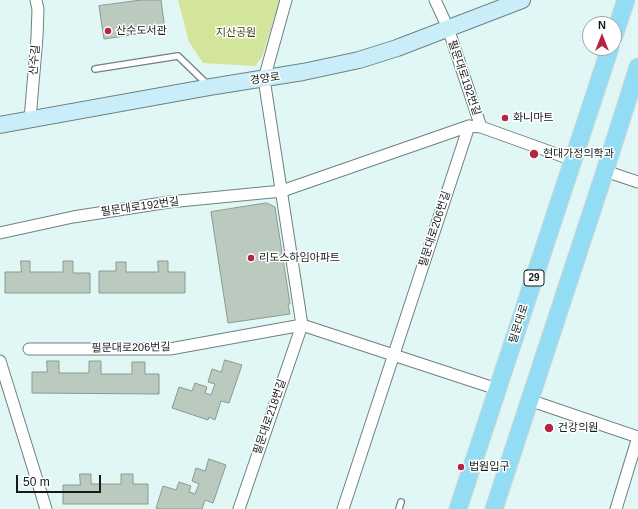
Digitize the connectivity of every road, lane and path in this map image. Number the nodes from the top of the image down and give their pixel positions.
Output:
1 (36, 0) edge
2 (286, 0) edge
3 (434, 0) edge
4 (522, 0) edge
5 (626, 0) edge
6 (621, 16) edge
7 (448, 28) junction
8 (607, 56) edge
9 (638, 67) edge
10 (95, 69) dead end
11 (264, 79) junction
12 (210, 87) junction
13 (30, 119) junction
14 (0, 125) edge
15 (470, 126) junction
16 (481, 127) junction
17 (573, 160) junction
18 (606, 171) junction
19 (638, 182) edge
20 (282, 191) junction
21 (0, 233) edge
22 (302, 325) junction
23 (29, 349) dead end
24 (393, 355) junction
25 (0, 361) edge
26 (497, 389) junction
27 (530, 400) junction
28 (638, 437) edge
29 (401, 502) dead end
30 (46, 509) edge
31 (239, 509) edge
32 (343, 509) edge
33 (399, 509) edge
34 (458, 509) edge
35 (494, 509) edge
36 (616, 509) edge

1 - 13 street, 산수길
2 - 11 street
3 - 7 street, 필문대로192번길
4 - 7 street, 경양로
5 - 6 main road
7 - 11 street, 경양로
7 - 16 street, 필문대로192번길
8 - 17 main road, 필문대로 / 29
9 - 18 main road
10 - 12 lane
11 - 12 street, 경양로
11 - 20 street
12 - 13 street, 경양로
13 - 14 street, 경양로
15 - 16 street, 필문대로192번길
15 - 20 street, 필문대로192번길
15 - 24 street, 필문대로206번길
16 - 17 street, 필문대로192번길
17 - 26 main road, 필문대로 / 29
18 - 19 street
18 - 27 main road
20 - 21 street, 필문대로192번길
20 - 22 street
22 - 23 street, 필문대로206번길
22 - 24 street, 필문대로206번길
22 - 31 street, 필문대로218번길
24 - 26 street, 필문대로206번길
24 - 32 street
25 - 30 street
26 - 34 main road, 필문대로 / 29
27 - 28 street
27 - 35 main road
28 - 36 street
29 - 33 lane

